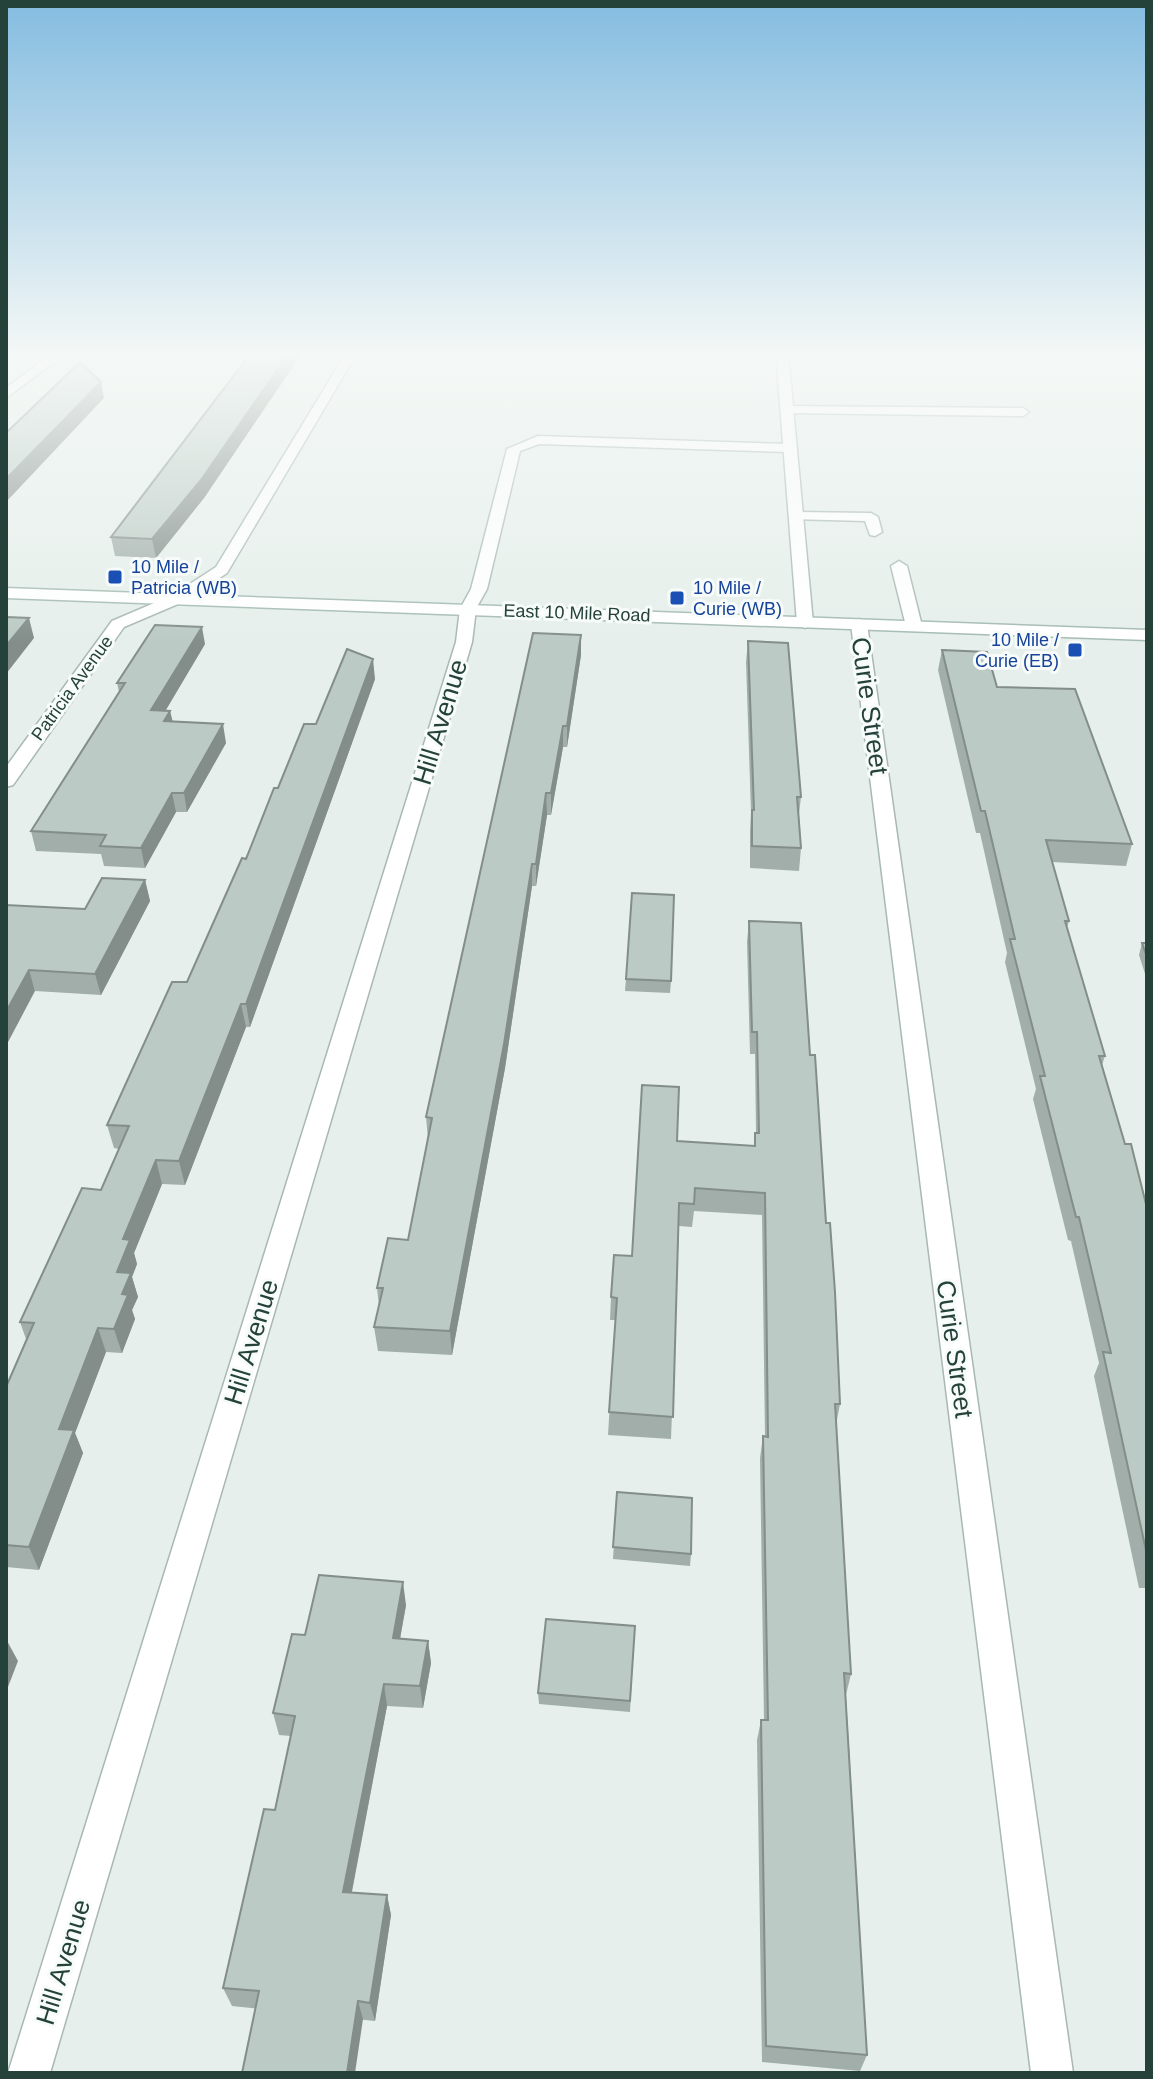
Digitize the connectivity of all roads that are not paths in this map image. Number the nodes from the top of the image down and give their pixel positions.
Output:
1 (294, 450) edge
2 (514, 450) edge
3 (789, 450) edge
4 (796, 516) junction
5 (875, 532) dead end
6 (899, 566) dead end
7 (6, 593) edge
8 (179, 598) junction
9 (468, 609) junction
10 (805, 623) junction
11 (859, 624) junction
12 (914, 626) junction
13 (1147, 635) edge
14 (6, 781) edge
15 (29, 2073) edge
16 (1052, 2073) edge

1 - 8 street, Patricia Avenue
2 - 9 street, Hill Avenue
3 - 4 street
4 - 5 street
4 - 10 street
6 - 12 street
7 - 8 street, East 10 Mile Road
8 - 9 street, East 10 Mile Road
8 - 14 street, Patricia Avenue
9 - 10 street, East 10 Mile Road
9 - 15 street, Hill Avenue
10 - 11 street, East 10 Mile Road
11 - 12 street, East 10 Mile Road
11 - 16 street, Curie Street
12 - 13 street, East 10 Mile Road

